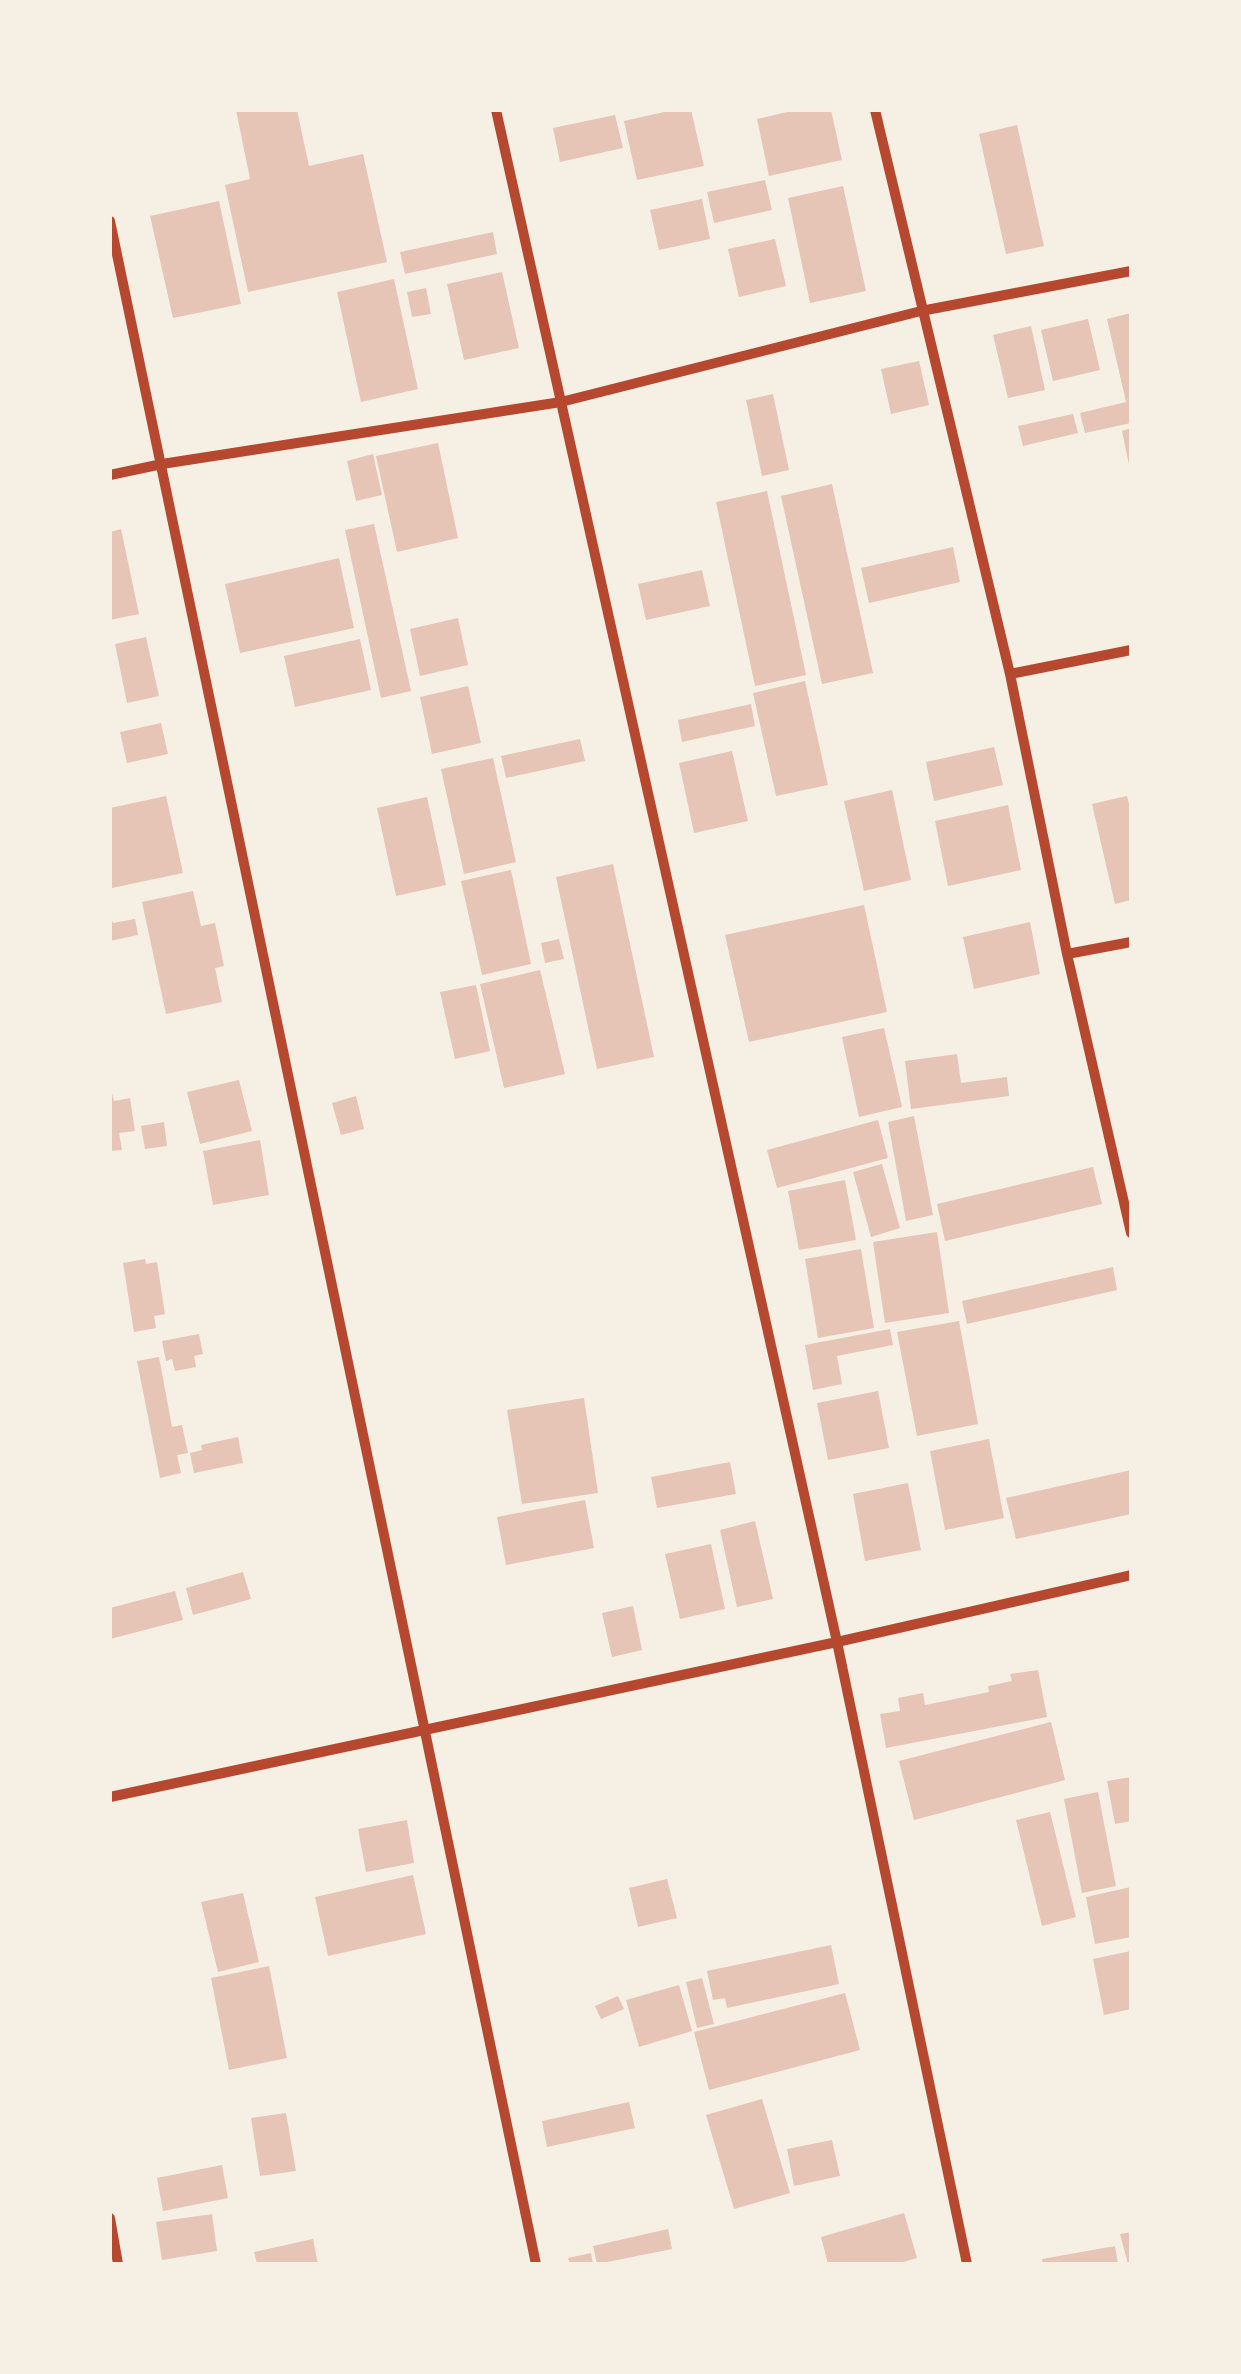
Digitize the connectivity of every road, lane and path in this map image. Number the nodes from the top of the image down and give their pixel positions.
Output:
1 (496, 110) edge
2 (876, 110) edge
3 (110, 221) edge
4 (1131, 270) edge
5 (922, 311) junction
6 (561, 402) junction
7 (162, 464) junction
8 (110, 474) edge
9 (1131, 650) edge
10 (1010, 674) junction
11 (1131, 942) edge
12 (1067, 954) junction
13 (1131, 1233) edge
14 (1131, 1574) edge
15 (837, 1642) junction
16 (423, 1730) junction
17 (110, 1798) edge
18 (110, 2218) edge
19 (118, 2264) edge
20 (536, 2264) edge
21 (967, 2264) edge

1 - 6 street
2 - 5 street
3 - 7 street
4 - 5 street
5 - 6 street
5 - 10 street
6 - 7 street
6 - 15 street
7 - 8 street
7 - 16 street
9 - 10 street
10 - 12 street
11 - 12 street
12 - 13 street
14 - 15 street
15 - 16 street
15 - 21 street
16 - 17 street
16 - 20 street
18 - 19 street

